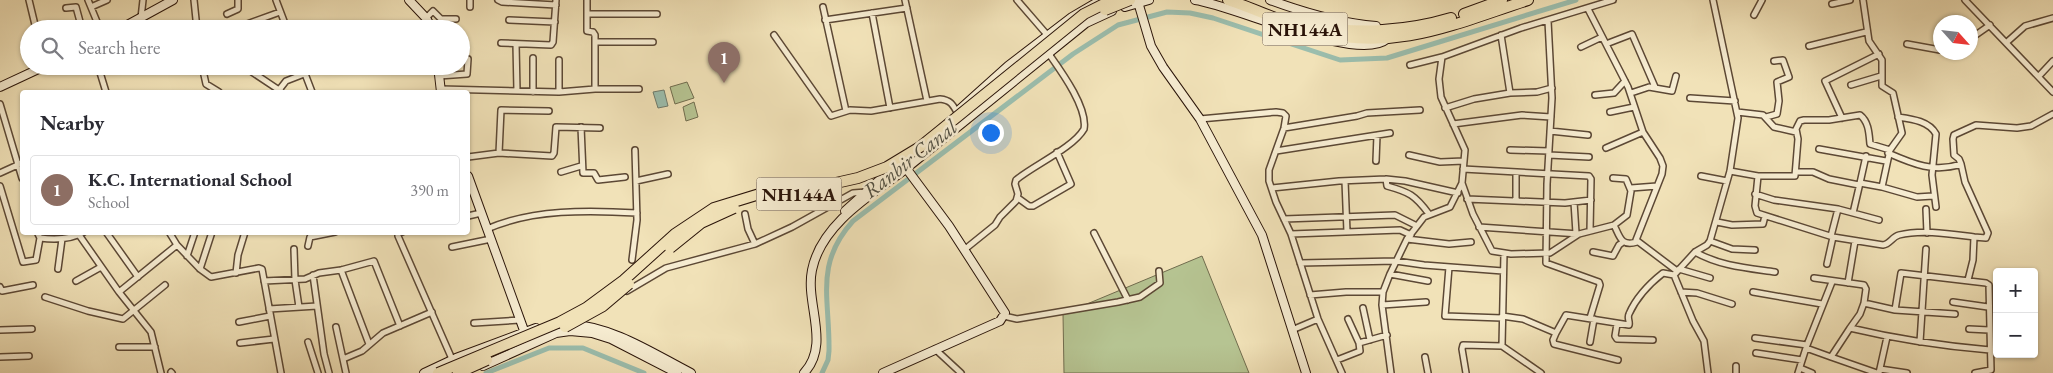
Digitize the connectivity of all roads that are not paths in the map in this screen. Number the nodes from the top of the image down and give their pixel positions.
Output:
1 (29, 0) edge
2 (88, 0) edge
3 (107, 0) edge
4 (143, 0) edge
5 (173, 0) edge
6 (194, 0) edge
7 (238, 0) edge
8 (276, 0) edge
9 (409, 0) edge
10 (470, 0) edge
11 (498, 0) edge
12 (587, 0) edge
13 (905, 0) edge
14 (1017, 0) edge
15 (1101, 0) edge
16 (1112, 0) edge
17 (1149, 0) edge
18 (1195, 0) edge
19 (1228, 0) edge
20 (1245, 0) edge
21 (1270, 0) edge
22 (1502, 0) edge
23 (1528, 0) edge
24 (1613, 0) edge
25 (1713, 0) edge
26 (1762, 0) edge
27 (1850, 0) edge
28 (1863, 0) edge
29 (1966, 0) edge
30 (556, 3) edge
31 (1136, 3) edge
32 (1832, 4) dead end
33 (1477, 5) edge
34 (91, 7) junction
35 (470, 7) dead end
36 (823, 7) dead end
37 (66, 8) dead end
38 (907, 8) junction
39 (1588, 9) junction
40 (280, 12) junction
41 (872, 13) junction
42 (227, 14) dead end
43 (587, 14) junction
44 (657, 14) dead end
45 (1754, 15) dead end
46 (141, 18) junction
47 (426, 18) joint
48 (2053, 18) edge
49 (456, 19) dead end
50 (34, 20) edge
51 (80, 20) edge
52 (96, 20) edge
53 (137, 20) edge
54 (196, 20) edge
55 (260, 20) edge
56 (283, 20) edge
57 (509, 20) dead end
58 (826, 20) junction
59 (1548, 21) junction
60 (555, 22) junction
61 (1990, 25) junction
62 (1398, 27) junction
63 (1866, 32) junction
64 (1978, 34) edge
65 (774, 35) dead end
66 (1048, 35) junction
67 (1502, 35) junction
68 (1602, 37) junction
69 (1387, 39) junction
70 (595, 42) junction
71 (653, 42) dead end
72 (2007, 42) junction
73 (501, 43) dead end
74 (516, 44) junction
75 (1606, 44) junction
76 (1907, 44) dead end
77 (1058, 46) junction
78 (1809, 46) dead end
79 (1581, 47) dead end
80 (1933, 49) edge
81 (1879, 54) junction
82 (1050, 56) junction
83 (1442, 57) junction
84 (533, 58) dead end
85 (559, 60) dead end
86 (1774, 61) dead end
87 (2053, 61) edge
88 (1410, 65) dead end
89 (26, 75) edge
90 (101, 75) edge
91 (204, 75) edge
92 (256, 75) edge
93 (301, 75) edge
94 (304, 75) edge
95 (452, 75) edge
96 (439, 76) joint
97 (1676, 76) dead end
98 (1881, 76) junction
99 (2039, 76) junction
100 (1625, 81) junction
101 (1851, 85) dead end
102 (0, 87) edge
103 (1655, 87) junction
104 (1552, 88) junction
105 (595, 89) junction
106 (639, 89) dead end
107 (105, 90) edge
108 (216, 90) edge
109 (279, 90) edge
110 (281, 90) edge
111 (311, 90) edge
112 (441, 90) edge
113 (470, 91) edge
114 (517, 91) junction
115 (532, 92) junction
116 (559, 92) junction
117 (2053, 92) edge
118 (1510, 93) junction
119 (1630, 93) junction
120 (1595, 95) dead end
121 (1690, 98) dead end
122 (927, 101) junction
123 (1735, 101) junction
124 (0, 104) edge
125 (1634, 107) junction
126 (890, 108) junction
127 (1445, 108) junction
128 (1420, 110) dead end
129 (549, 111) dead end
130 (846, 111) junction
131 (957, 111) junction
132 (1610, 112) dead end
133 (1737, 112) junction
134 (1551, 117) junction
135 (1766, 117) junction
136 (1898, 117) junction
137 (2048, 117) edge
138 (1842, 118) junction
139 (1200, 119) junction
140 (963, 122) junction
141 (1453, 124) junction
142 (581, 127) junction
143 (600, 128) dead end
144 (1284, 128) junction
145 (1550, 131) junction
146 (1643, 132) junction
147 (1796, 132) junction
148 (1390, 133) dead end
149 (1377, 135) junction
150 (1588, 135) dead end
151 (1606, 148) dead end
152 (1819, 149) dead end
153 (635, 150) dead end
154 (1510, 150) dead end
155 (1276, 151) junction
156 (1057, 152) junction
157 (1889, 152) junction
158 (499, 153) junction
159 (1549, 153) junction
160 (1409, 156) dead end
161 (1589, 156) dead end
162 (1866, 156) junction
163 (470, 157) edge
164 (1376, 161) dead end
165 (1464, 161) junction
166 (1886, 161) junction
167 (20, 164) edge
168 (1961, 164) junction
169 (581, 166) junction
170 (1932, 168) junction
171 (1463, 169) junction
172 (909, 171) junction
173 (1730, 171) junction
174 (562, 172) dead end
175 (1516, 172) junction
176 (1796, 172) junction
177 (0, 173) edge
178 (1548, 173) junction
179 (668, 174) dead end
180 (1701, 176) dead end
181 (1758, 176) junction
182 (625, 177) dead end
183 (1613, 178) dead end
184 (1386, 179) junction
185 (636, 181) junction
186 (1345, 181) junction
187 (1727, 181) junction
188 (470, 182) edge
189 (1462, 183) junction
190 (1860, 184) junction
191 (0, 186) edge
192 (1657, 186) junction
193 (1882, 187) junction
194 (1272, 188) junction
195 (1631, 188) junction
196 (864, 192) junction
197 (874, 192) junction
198 (1458, 194) junction
199 (1755, 194) junction
200 (1933, 196) junction
201 (1018, 198) junction
202 (1467, 198) junction
203 (1516, 200) junction
204 (1591, 200) junction
205 (1547, 202) junction
206 (1574, 202) junction
207 (1936, 207) dead end
208 (1838, 209) junction
209 (1926, 209) dead end
210 (1853, 212) junction
211 (481, 213) junction
212 (637, 213) junction
213 (745, 214) dead end
214 (1429, 214) junction
215 (470, 216) edge
216 (1347, 216) junction
217 (1765, 216) junction
218 (1284, 219) junction
219 (1879, 220) dead end
220 (1717, 222) junction
221 (1614, 225) junction
222 (1417, 226) junction
223 (1479, 227) junction
224 (487, 229) junction
225 (1546, 230) junction
226 (1590, 231) junction
227 (1347, 232) junction
228 (1094, 233) dead end
229 (1578, 233) junction
230 (1927, 233) junction
231 (1291, 234) junction
232 (38, 235) edge
233 (55, 235) edge
234 (74, 235) edge
235 (78, 235) edge
236 (108, 235) edge
237 (169, 235) edge
238 (194, 235) edge
239 (211, 235) edge
240 (244, 235) edge
241 (322, 235) edge
242 (398, 235) edge
243 (1832, 236) junction
244 (1409, 237) junction
245 (1974, 237) junction
246 (55, 239) junction
247 (62, 239) junction
248 (491, 239) junction
249 (1710, 241) junction
250 (1855, 241) junction
251 (1471, 242) dead end
252 (1622, 242) junction
253 (1637, 242) junction
254 (755, 244) junction
255 (308, 246) dead end
256 (174, 247) junction
257 (452, 247) dead end
258 (1926, 248) dead end
259 (294, 249) dead end
260 (964, 250) junction
261 (1755, 250) dead end
262 (1593, 252) dead end
263 (1695, 252) junction
264 (1504, 253) junction
265 (1546, 254) junction
266 (187, 256) junction
267 (632, 260) dead end
268 (1396, 261) junction
269 (1300, 263) junction
270 (1826, 264) dead end
271 (101, 267) junction
272 (1449, 267) junction
273 (200, 269) junction
274 (58, 270) dead end
275 (341, 270) junction
276 (1159, 271) dead end
277 (1503, 271) junction
278 (1677, 272) junction
279 (1774, 272) dead end
280 (236, 273) junction
281 (1390, 274) junction
282 (313, 275) junction
283 (1924, 275) junction
284 (138, 276) junction
285 (1710, 278) dead end
286 (1814, 278) dead end
287 (295, 280) junction
288 (1428, 280) dead end
289 (1968, 280) junction
290 (76, 281) dead end
291 (264, 281) junction
292 (1832, 282) junction
293 (1848, 283) junction
294 (165, 285) dead end
295 (33, 286) dead end
296 (0, 287) edge
297 (119, 292) junction
298 (1383, 292) junction
299 (1680, 292) junction
300 (1754, 292) dead end
301 (1310, 295) junction
302 (45, 297) dead end
303 (1128, 300) junction
304 (1426, 302) dead end
305 (1953, 302) dead end
306 (1732, 304) dead end
307 (1822, 304) junction
308 (1864, 304) junction
309 (1382, 305) junction
310 (316, 306) junction
311 (299, 307) junction
312 (1988, 307) junction
313 (1363, 308) dead end
314 (269, 309) junction
315 (1895, 310) junction
316 (134, 311) junction
317 (432, 312) junction
318 (1922, 312) junction
319 (1955, 314) dead end
320 (270, 316) junction
321 (1004, 316) junction
322 (1502, 317) junction
323 (1592, 318) junction
324 (1318, 319) junction
325 (1348, 319) dead end
326 (520, 320) junction
327 (239, 322) dead end
328 (474, 322) dead end
329 (1617, 324) junction
330 (573, 325) junction
331 (400, 326) junction
332 (336, 327) dead end
333 (1850, 328) junction
334 (1969, 328) dead end
335 (32, 329) dead end
336 (0, 330) edge
337 (1292, 330) junction
338 (1989, 330) junction
339 (525, 331) junction
340 (556, 333) junction
341 (1556, 333) junction
342 (1386, 335) junction
343 (1887, 337) junction
344 (1755, 338) dead end
345 (274, 339) junction
346 (1370, 340) junction
347 (1653, 340) dead end
348 (308, 342) dead end
349 (1590, 342) dead end
350 (1920, 342) junction
351 (240, 343) dead end
352 (1359, 343) junction
353 (369, 344) junction
354 (529, 345) junction
355 (1502, 346) junction
356 (1806, 346) junction
357 (119, 347) dead end
358 (155, 347) junction
359 (935, 349) junction
360 (1990, 350) junction
361 (1756, 354) dead end
362 (29, 356) dead end
363 (0, 357) edge
364 (1425, 357) dead end
365 (1831, 357) junction
366 (343, 359) junction
367 (452, 360) junction
368 (1337, 360) junction
369 (1618, 360) dead end
370 (1802, 360) junction
371 (1736, 366) dead end
372 (485, 368) edge
373 (1799, 370) edge
374 (1878, 372) edge
375 (161, 373) edge
376 (281, 373) edge
377 (318, 373) edge
378 (329, 373) edge
379 (346, 373) edge
380 (424, 373) edge
381 (438, 373) edge
382 (458, 373) edge
383 (467, 373) edge
384 (677, 373) edge
385 (691, 373) edge
386 (796, 373) edge
387 (804, 373) edge
388 (883, 373) edge
389 (961, 373) edge
390 (1306, 373) edge
391 (1342, 373) edge
392 (1392, 373) edge
393 (1428, 373) edge
394 (1466, 373) edge
395 (1541, 373) edge
396 (1708, 373) edge
397 (1736, 373) edge
398 (1812, 373) edge
399 (1907, 373) edge
400 (1975, 373) edge

1 - 50 street
2 - 34 street
3 - 34 street
4 - 46 street
5 - 46 street
6 - 54 street
7 - 42 street
8 - 40 street
9 - 47 street
10 - 35 street
11 - 30 street
12 - 43 street
13 - 38 street
14 - 66 street
15 - 66 street
16 - 381 highway, NH144A, bridge
17 - 31 street
18 - 69 street
19 - 69 highway, NH144A
20 - 62 highway, NH144A
21 - 62 street
22 - 33 highway
23 - 69 highway, NH144A
24 - 39 street
25 - 123 street
26 - 45 street
27 - 32 street
28 - 63 street
29 - 61 street
30 - 60 street
31 - 77 street
31 - 139 street
31 - 382 highway, NH144A, bridge
33 - 62 highway
34 - 52 street
36 - 58 street
37 - 51 street
38 - 41 street
38 - 122 street
39 - 59 street
39 - 68 street
40 - 55 street
40 - 56 street
41 - 58 street
41 - 126 street
43 - 44 street
43 - 70 street
46 - 53 street
47 - 49 street
48 - 72 street
57 - 60 street
58 - 130 street
59 - 67 street
59 - 104 street
60 - 74 street
61 - 64 street
61 - 72 street
63 - 78 street
63 - 81 street
65 - 130 street
66 - 77 street
66 - 131 street
67 - 83 street
67 - 118 street
68 - 75 street
68 - 79 street
70 - 71 street
70 - 105 street
72 - 99 street
73 - 74 street
74 - 114 street
75 - 100 street
75 - 103 street
76 - 80 street
77 - 82 street
81 - 98 street
81 - 138 street
82 - 140 street
82 - 156 street
83 - 88 street
83 - 127 street
84 - 115 street
85 - 116 street
86 - 135 street
87 - 99 street
89 - 102 street
90 - 107 street
91 - 108 street
92 - 109 street
93 - 110 street
94 - 111 street
95 - 96 street
96 - 112 street
97 - 103 street
98 - 101 street
98 - 136 street
99 - 117 street
100 - 119 street
100 - 120 street
103 - 119 street
104 - 118 street
104 - 134 street
105 - 106 street
105 - 116 street
113 - 114 street
114 - 115 street
115 - 116 street
118 - 127 street
119 - 125 street
121 - 123 street
122 - 126 street
122 - 131 street
123 - 133 street
124 - 167 street
125 - 132 street
125 - 146 street
126 - 130 street
127 - 141 street
128 - 144 street
129 - 158 street
131 - 140 street
131 - 196 street
133 - 135 street
133 - 173 street
134 - 141 street
134 - 145 street
135 - 147 street
136 - 157 street
136 - 170 street
137 - 168 street
138 - 147 street
138 - 157 street
139 - 144 street
139 - 337 street
140 - 172 street
141 - 165 street
142 - 143 street
142 - 158 street
142 - 169 street
144 - 155 street
145 - 150 street
145 - 159 street
146 - 151 street
146 - 192 street
147 - 176 street
148 - 149 street
149 - 155 street
149 - 164 street
152 - 162 street
153 - 185 street
154 - 159 street
155 - 194 street
156 - 201 street
156 - 201 street
157 - 166 street
157 - 170 street
158 - 163 street
159 - 161 street
159 - 178 street
160 - 165 street
162 - 166 street
162 - 190 street
165 - 171 street
166 - 193 street
167 - 177 street
168 - 170 street
168 - 245 street
169 - 174 street
169 - 182 street
170 - 200 street
171 - 175 street
171 - 189 street
172 - 197 street
172 - 260 street
173 - 181 street
173 - 187 street
175 - 178 street
175 - 203 street
176 - 181 street
176 - 190 street
178 - 204 street
178 - 205 street
179 - 185 street
180 - 187 street
181 - 199 street
183 - 195 street
184 - 186 street
184 - 198 street
184 - 214 street
185 - 212 street
186 - 194 street
186 - 216 street
187 - 220 street
188 - 211 street
189 - 198 street
189 - 202 street
190 - 193 street
190 - 210 street
191 - 232 street
192 - 195 street
192 - 253 street
193 - 200 street
194 - 218 street
195 - 221 street
196 - 197 street
196 - 254 street
196 - 386 street
197 - 387 street
198 - 214 street
199 - 208 street
199 - 217 street
200 - 207 street
201 - 260 street
202 - 203 street
202 - 223 street
203 - 205 street
204 - 206 street
204 - 226 street
205 - 206 street
205 - 225 street
206 - 229 street
208 - 210 street
208 - 243 street
209 - 230 street
210 - 219 street
211 - 215 street
211 - 224 street
212 - 224 street
212 - 267 street
213 - 254 street
214 - 222 street
216 - 218 street
216 - 222 street
216 - 227 street
217 - 220 street
217 - 243 street
218 - 231 street
220 - 249 street
221 - 226 street
221 - 252 street
222 - 244 street
223 - 225 street
223 - 264 street
224 - 248 street
225 - 229 street
225 - 265 street
226 - 229 street
227 - 231 street
227 - 244 street
228 - 303 street
229 - 265 street
230 - 245 street
230 - 250 street
231 - 269 street
232 - 246 street
233 - 246 street
234 - 247 street
235 - 271 street
236 - 284 street
237 - 256 street
238 - 266 street
239 - 273 street
240 - 280 street
241 - 255 street
242 - 317 street
243 - 250 street
243 - 270 street
244 - 251 street
244 - 268 street
245 - 289 street
246 - 247 street
247 - 274 street
248 - 257 street
248 - 326 street
249 - 261 street
249 - 263 street
250 - 293 street
252 - 253 street
252 - 262 street
253 - 278 street
254 - 330 street
256 - 266 street
256 - 284 street
258 - 283 street
259 - 287 street
260 - 321 street
263 - 278 street
263 - 279 street
264 - 265 street
264 - 277 street
265 - 323 street
266 - 273 street
268 - 269 street
268 - 272 street
268 - 281 street
269 - 301 street
271 - 290 street
271 - 297 street
272 - 277 street
272 - 322 street
273 - 280 street
275 - 282 street
275 - 331 street
275 - 353 street
276 - 303 street
277 - 322 street
278 - 285 street
278 - 299 street
278 - 329 street
280 - 291 street
281 - 288 street
281 - 298 street
282 - 287 street
282 - 310 street
283 - 289 street
283 - 315 street
283 - 318 street
284 - 297 street
286 - 292 street
287 - 291 street
287 - 311 street
289 - 312 street
291 - 314 street
292 - 293 street
292 - 307 street
293 - 308 street
294 - 316 street
295 - 296 street
297 - 316 street
298 - 301 street
298 - 309 street
299 - 306 street
299 - 396 street
300 - 307 street
301 - 324 street
302 - 316 street
303 - 321 street
304 - 309 street
305 - 312 street
307 - 356 street
308 - 315 street
308 - 333 street
309 - 342 street
310 - 311 street
310 - 378 street
311 - 314 street
312 - 338 street
313 - 346 street
314 - 320 street
315 - 318 street
316 - 358 street
317 - 331 street
317 - 367 street
318 - 319 street
318 - 350 street
320 - 327 street
320 - 345 street
321 - 359 street
322 - 341 street
322 - 355 street
323 - 329 street
323 - 341 street
323 - 349 street
324 - 337 street
324 - 368 street
325 - 352 street
326 - 328 street
326 - 339 street
329 - 347 street
330 - 339 street
330 - 340 street
330 - 385 street
331 - 353 street
332 - 366 street
333 - 343 street
333 - 365 street
334 - 338 street
335 - 336 street
337 - 390 street
338 - 360 street
339 - 354 street
339 - 367 street
340 - 354 street
340 - 384 street
341 - 369 street
342 - 346 street
342 - 392 street
343 - 350 street
343 - 374 street
344 - 356 street
345 - 351 street
345 - 376 street
346 - 352 street
348 - 377 street
350 - 360 street
352 - 368 street
353 - 366 street
354 - 372 street
355 - 394 street
355 - 395 street
356 - 365 street
356 - 370 street
357 - 358 street
358 - 375 street
359 - 388 street
359 - 389 street
360 - 400 street
361 - 370 street
362 - 363 street
364 - 393 street
365 - 374 street
366 - 379 street
367 - 380 street
368 - 391 street
370 - 373 street
371 - 397 street
372 - 383 street
373 - 398 street
374 - 399 street

